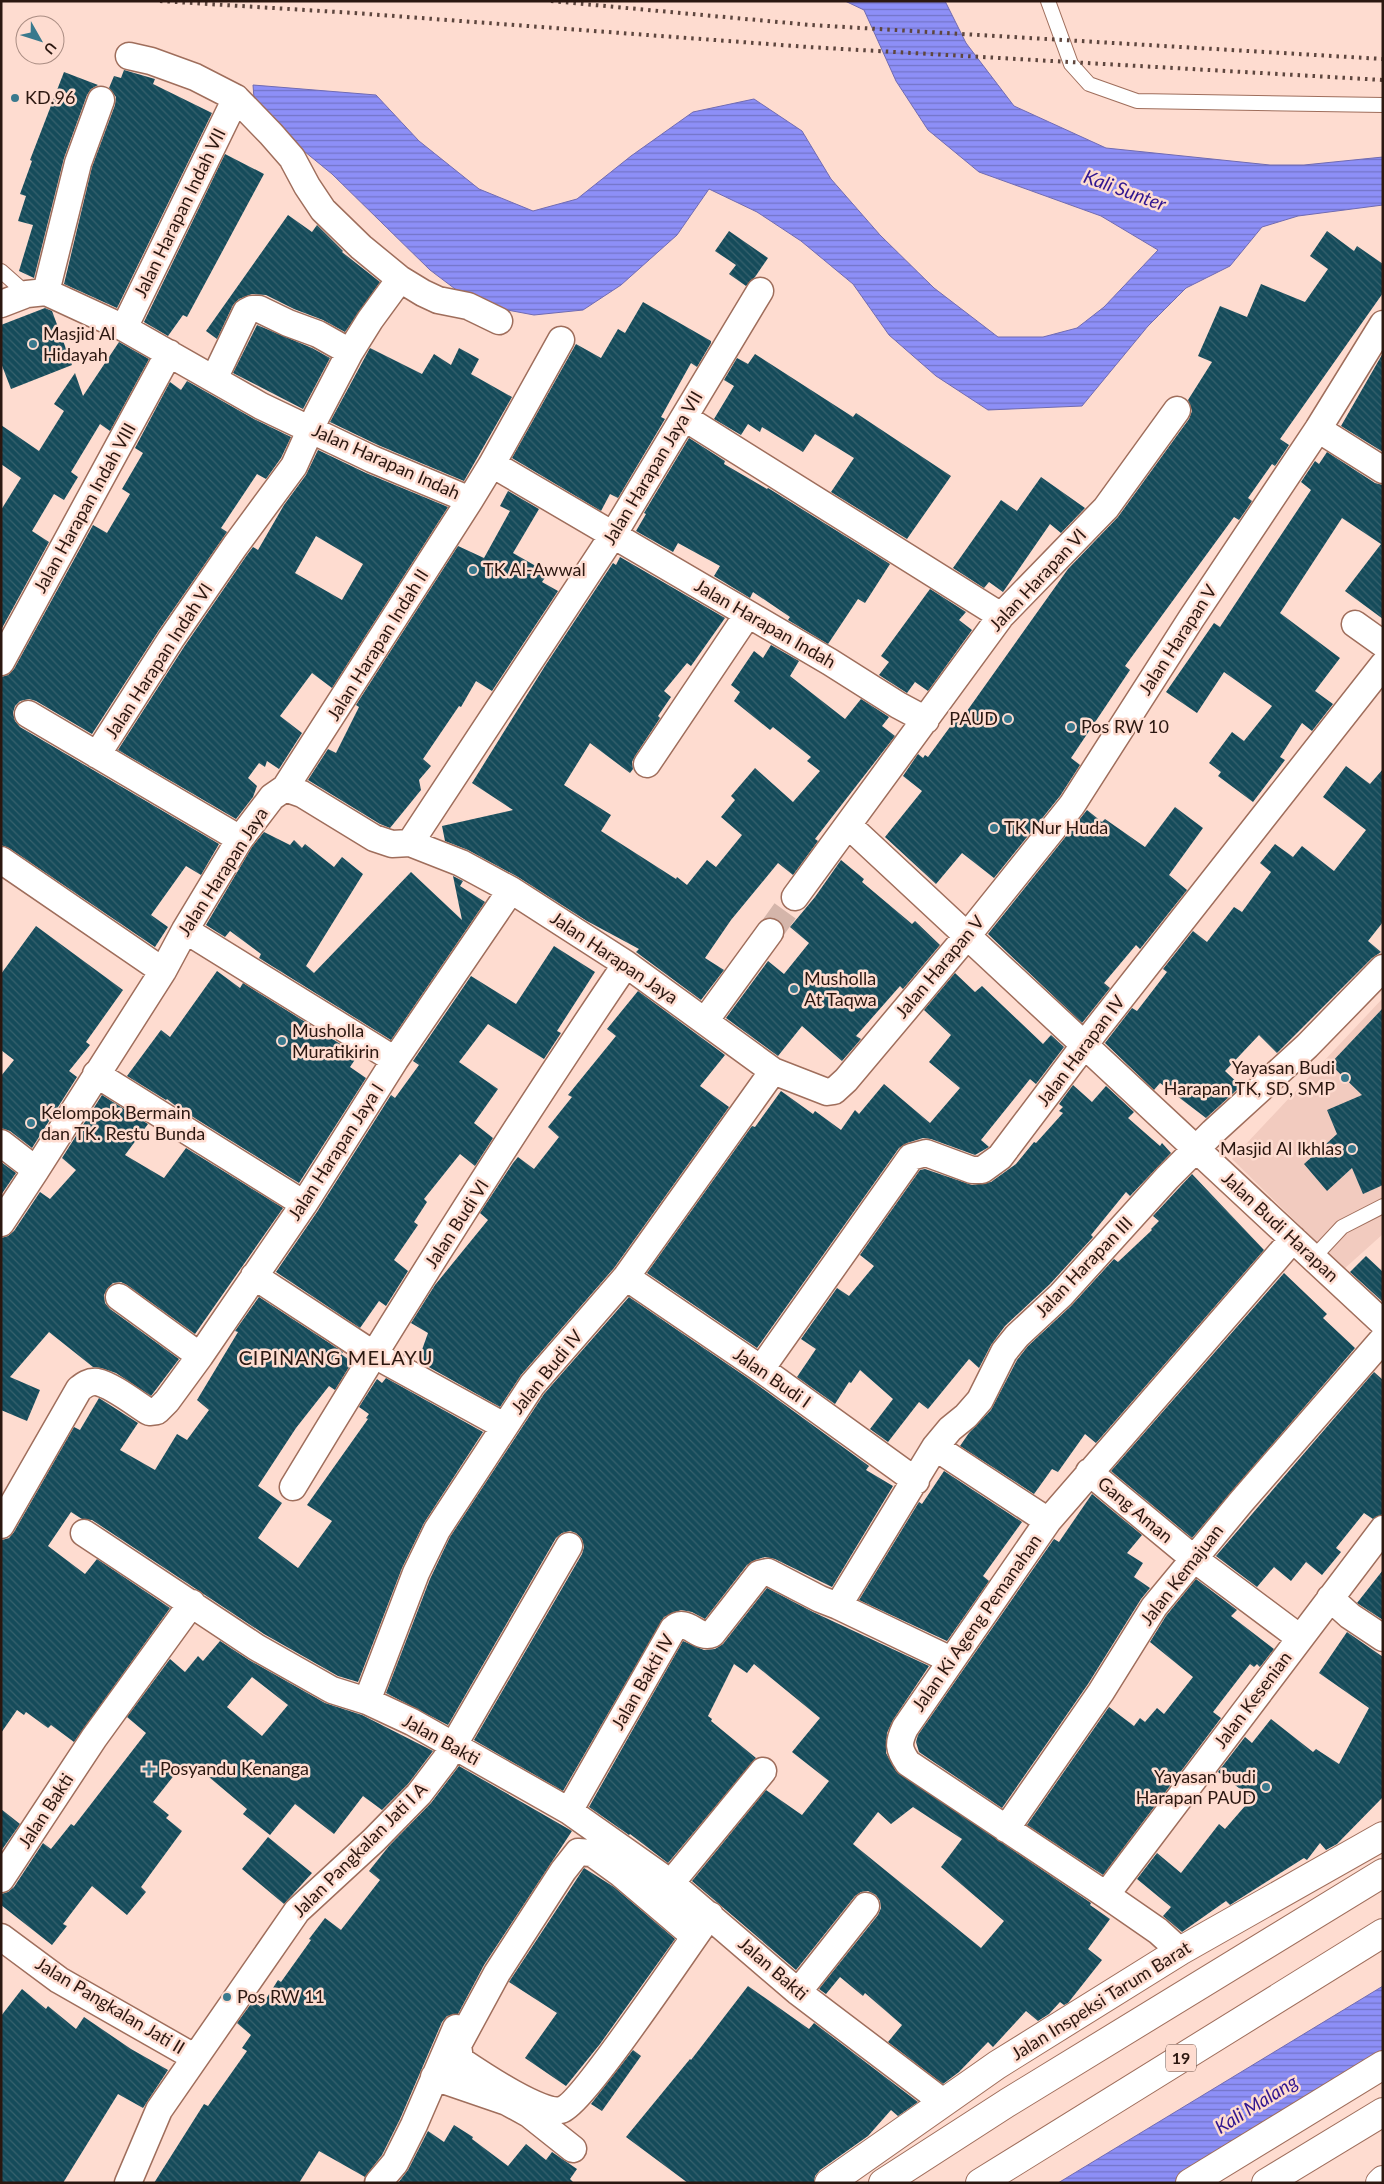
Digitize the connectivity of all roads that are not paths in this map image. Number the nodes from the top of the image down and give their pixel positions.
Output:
1 (1048, 1) edge
2 (129, 56) dead end
3 (236, 98) junction
4 (101, 100) dead end
5 (1383, 105) edge
6 (1, 271) edge
7 (400, 279) junction
8 (760, 291) dead end
9 (36, 293) junction
10 (1, 304) edge
11 (499, 320) dead end
12 (1383, 324) edge
13 (124, 328) junction
14 (561, 340) dead end
15 (350, 352) junction
16 (170, 353) junction
17 (214, 379) junction
18 (1177, 410) dead end
19 (685, 418) junction
20 (311, 428) junction
21 (1318, 429) junction
22 (492, 464) junction
23 (1383, 470) edge
24 (470, 500) junction
25 (613, 535) junction
26 (748, 614) junction
27 (1001, 616) junction
28 (1355, 624) dead end
29 (1383, 644) edge
30 (1, 662) edge
31 (1383, 666) edge
32 (28, 714) dead end
33 (926, 720) junction
34 (97, 755) junction
35 (647, 764) dead end
36 (285, 788) junction
37 (848, 824) junction
38 (240, 839) junction
39 (410, 843) junction
40 (1, 860) edge
41 (511, 890) junction
42 (795, 897) tunnel mouth
43 (185, 930) junction
44 (770, 932) tunnel mouth
45 (967, 936) junction
46 (626, 964) junction
47 (1383, 968) edge
48 (163, 971) junction
49 (705, 1021) junction
50 (1085, 1045) junction
51 (395, 1060) junction
52 (773, 1071) junction
53 (96, 1074) junction
54 (846, 1080) joint
55 (1, 1143) edge
56 (1197, 1150) junction
57 (36, 1170) junction
58 (304, 1204) junction
59 (1383, 1206) edge
60 (1, 1224) edge
61 (1293, 1239) junction
62 (1314, 1257) junction
63 (254, 1276) junction
64 (626, 1277) junction
65 (119, 1297) dead end
66 (1383, 1323) edge
67 (1383, 1339) edge
68 (373, 1354) junction
69 (200, 1356) junction
70 (761, 1369) junction
71 (504, 1426) junction
72 (935, 1447) junction
73 (1089, 1472) junction
74 (916, 1481) junction
75 (293, 1487) dead end
76 (1048, 1521) junction
77 (1, 1524) edge
78 (1383, 1529) edge
79 (84, 1533) dead end
80 (569, 1546) dead end
81 (1193, 1558) junction
82 (1330, 1598) junction
83 (192, 1603) junction
84 (838, 1606) junction
85 (1300, 1638) junction
86 (1383, 1638) edge
87 (951, 1660) junction
88 (367, 1702) junction
89 (454, 1747) junction
90 (763, 1771) dead end
91 (574, 1814) junction
92 (1006, 1829) junction
93 (1383, 1836) edge
94 (1383, 1873) edge
95 (1, 1879) edge
96 (671, 1883) junction
97 (1106, 1895) junction
98 (866, 1906) dead end
99 (710, 1914) junction
100 (1383, 1933) edge
101 (694, 1936) junction
102 (1, 1937) edge
103 (1180, 1951) junction
104 (798, 1992) junction
105 (194, 2057) junction
106 (1383, 2065) edge
107 (434, 2077) junction
108 (943, 2102) junction
109 (1383, 2112) edge
110 (573, 2149) dead end
111 (1383, 2180) edge
112 (128, 2183) edge
113 (378, 2183) edge
114 (829, 2183) edge
115 (884, 2183) edge
116 (980, 2183) edge
117 (1190, 2183) edge
118 (1266, 2183) edge
119 (1380, 2183) edge

1 - 5 lane
2 - 3 street
3 - 7 street
3 - 13 street, Jalan Harapan Indah VII
4 - 9 street
6 - 9 lane
7 - 11 street
7 - 15 street, Jalan Harapan Indah VI
8 - 19 street, Jalan Harapan Jaya VII
9 - 10 street
9 - 13 street, Jalan Harapan Indah
12 - 21 street, Jalan Harapan V
13 - 16 street, Jalan Harapan Indah
14 - 22 street
15 - 17 street
15 - 20 street, Jalan Harapan Indah VI
16 - 17 street, Jalan Harapan Indah
16 - 30 street, Jalan Harapan Indah VIII
17 - 20 street, Jalan Harapan Indah
18 - 27 street, Jalan Harapan VI
19 - 25 street, Jalan Harapan Jaya VII
19 - 27 street
20 - 24 street, Jalan Harapan Indah
20 - 34 street, Jalan Harapan Indah VI
21 - 23 street
21 - 45 street, Jalan Harapan V
22 - 24 street, Jalan Harapan Indah
22 - 25 street, Jalan Harapan Indah
24 - 36 street, Jalan Harapan Indah II
25 - 26 street, Jalan Harapan Indah
25 - 39 street, Jalan Harapan Jaya VII
26 - 33 street, Jalan Harapan Indah
26 - 35 street
27 - 33 street, Jalan Harapan VI
28 - 29 street
31 - 50 street, Jalan Harapan IV
32 - 34 street
33 - 37 street, Jalan Harapan VI
34 - 38 street, Jalan Harapan Indah VI
36 - 38 street, Jalan Harapan Jaya
36 - 39 street, Jalan Harapan Jaya
37 - 42 street, Jalan Harapan VI
37 - 45 street, Jalan Budi Harapan
38 - 43 street, Jalan Harapan Jaya
39 - 41 street, Jalan Harapan Jaya
40 - 48 street
41 - 46 street, Jalan Harapan Jaya
41 - 51 street, Jalan Harapan Jaya I
43 - 48 street, Jalan Harapan Jaya
43 - 51 street
44 - 49 street
45 - 50 street, Jalan Budi Harapan
45 - 54 street, Jalan Harapan V
46 - 49 street, Jalan Harapan Jaya
46 - 68 street, Jalan Budi VI
47 - 56 street, Jalan Harapan III
48 - 53 street, Jalan Harapan Jaya
49 - 52 street, Jalan Harapan Jaya
50 - 56 street, Jalan Budi Harapan
50 - 70 street, Jalan Harapan IV
51 - 58 street, Jalan Harapan Jaya I
52 - 54 street, Jalan Harapan Jaya
52 - 64 street, Jalan Budi IV
53 - 57 street, Jalan Harapan Jaya
53 - 58 street
55 - 57 street
56 - 61 street, Jalan Budi Harapan
56 - 72 street, Jalan Harapan III
57 - 60 street, Jalan Harapan Jaya
58 - 63 street, Jalan Harapan Jaya I
59 - 62 lane
61 - 62 street, Jalan Budi Harapan
61 - 73 street, Jalan Ki Ageng Pemanahan
62 - 66 street, Jalan Budi Harapan
63 - 68 street
63 - 69 street, Jalan Harapan Jaya I
64 - 70 street, Jalan Budi I
64 - 71 street, Jalan Budi IV
65 - 69 street
67 - 81 street, Jalan Kemajuan
68 - 71 street
68 - 75 street, Jalan Budi VI
69 - 77 street, Jalan Harapan Jaya I
70 - 74 street, Jalan Budi I
71 - 88 street, Jalan Budi IV
72 - 74 street, Jalan Harapan III
72 - 76 street
73 - 76 street, Jalan Ki Ageng Pemanahan
73 - 81 street, Gang Aman
74 - 84 street, Jalan Harapan III
76 - 87 street, Jalan Ki Ageng Pemanahan
78 - 82 street, Jalan Kesenian
79 - 83 street
80 - 89 street, Jalan Pangkalan Jati I A
81 - 85 street, Gang Aman
81 - 92 street, Jalan Kemajuan
82 - 85 street, Jalan Kesenian
82 - 86 street
83 - 88 street, Jalan Bakti
83 - 95 street, Jalan Bakti
84 - 87 street
84 - 91 street, Jalan Bakti IV
85 - 97 street, Jalan Kesenian
87 - 92 street, Jalan Ki Ageng Pemanahan
88 - 89 street, Jalan Bakti
89 - 91 street, Jalan Bakti
89 - 105 street, Jalan Pangkalan Jati I A
90 - 96 street
91 - 96 street, Jalan Bakti
91 - 107 street
92 - 97 street, Jalan Ki Ageng Pemanahan
93 - 103 main road, Jalan Inspeksi Tarum Barat
94 - 115 main road
96 - 99 street, Jalan Bakti
97 - 103 street, Jalan Ki Ageng Pemanahan
98 - 104 street
99 - 101 street
99 - 104 street, Jalan Bakti
100 - 116 main road, 19
101 - 101 street
102 - 105 street, Jalan Pangkalan Jati II
103 - 108 main road, Jalan Inspeksi Tarum Barat
104 - 108 street, Jalan Bakti
105 - 112 street, Jalan Pangkalan Jati I A
106 - 117 main road
107 - 110 street
107 - 113 street
108 - 114 main road, Jalan Inspeksi Tarum Barat
109 - 118 main road
111 - 119 main road

